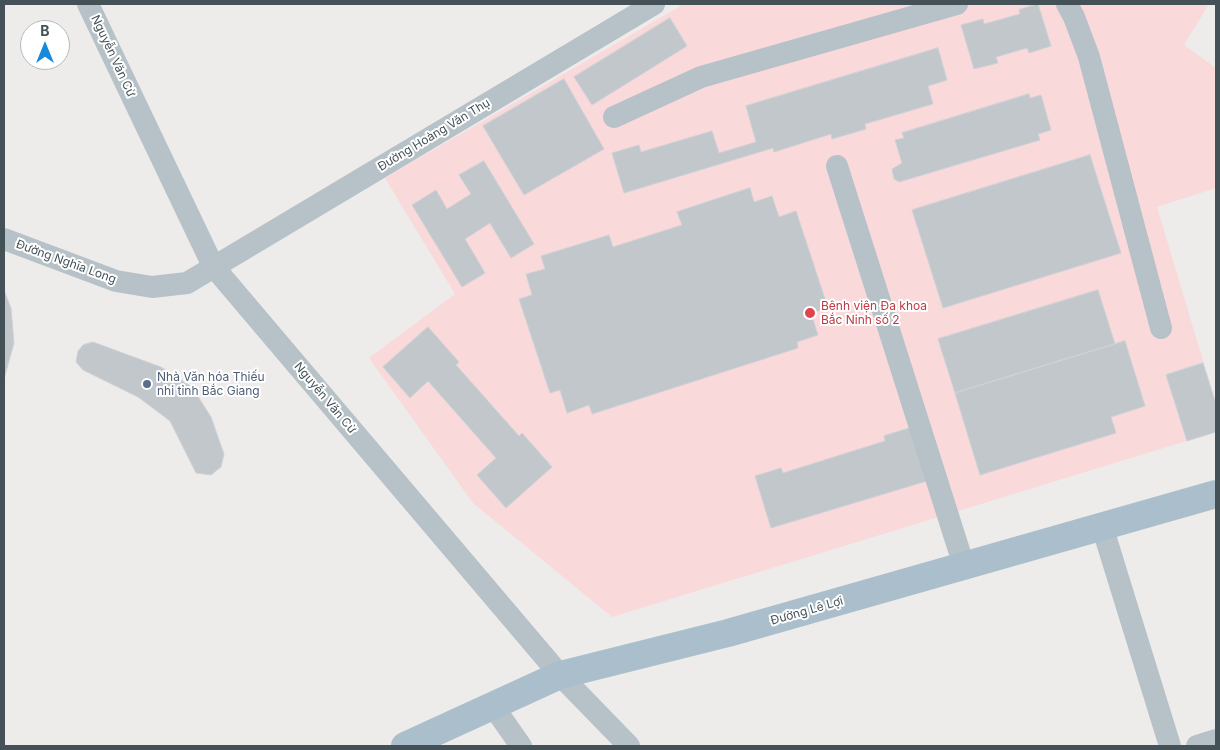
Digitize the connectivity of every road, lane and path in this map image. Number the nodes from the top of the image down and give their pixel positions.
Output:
1 (88, 4) edge
2 (654, 4) edge
3 (957, 4) edge
4 (1067, 4) edge
5 (614, 117) dead end
6 (837, 166) dead end
7 (4, 239) edge
8 (213, 266) junction
9 (1161, 328) dead end
10 (1216, 494) edge
11 (1102, 526) junction
12 (964, 566) junction
13 (560, 675) junction
14 (493, 706) junction
15 (1216, 740) edge
16 (405, 746) edge
17 (521, 746) edge
18 (629, 746) edge
19 (1170, 746) edge
20 (1197, 746) edge

1 - 8 street, Nguyễn Văn Cừ
2 - 8 street, Đường Hoàng Văn Thụ
3 - 5 street
4 - 9 street
6 - 12 street
7 - 8 street, Đường Nghĩa Long
8 - 13 street, Nguyễn Văn Cừ
10 - 11 main road, Đường Lê Lợi
11 - 12 main road, Đường Lê Lợi
11 - 19 street
12 - 13 main road, Đường Lê Lợi
13 - 14 main road, Đường Lê Lợi
13 - 18 street, Nguyễn Văn Cừ
14 - 16 main road, Đường Lê Lợi
14 - 17 street
15 - 20 street

